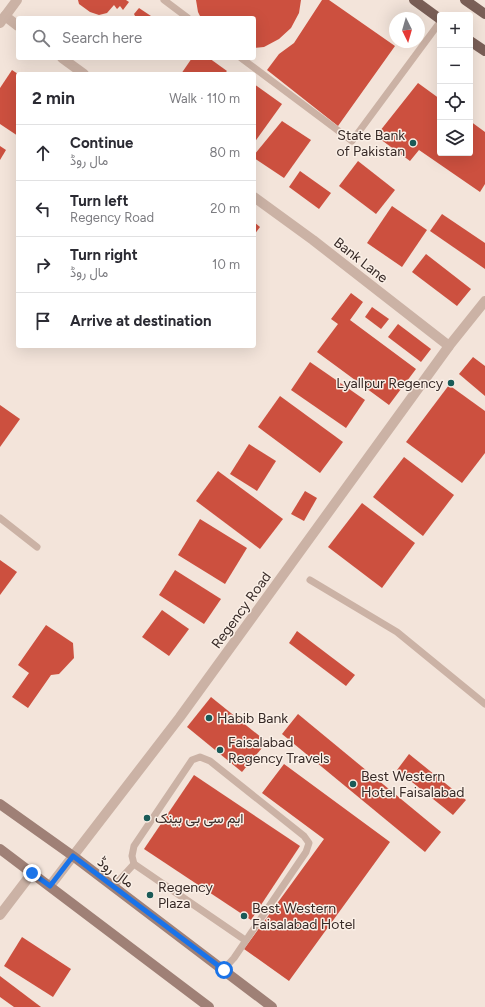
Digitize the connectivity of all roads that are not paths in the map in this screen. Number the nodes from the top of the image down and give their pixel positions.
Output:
1 (16, 0) edge
2 (164, 0) edge
3 (414, 0) edge
4 (465, 0) edge
5 (485, 14) edge
6 (185, 16) edge
7 (2, 17) edge
8 (437, 17) edge
9 (16, 25) edge
10 (437, 26) edge
11 (473, 43) edge
12 (485, 52) edge
13 (65, 60) edge
14 (244, 60) edge
15 (81, 72) edge
16 (256, 198) edge
17 (485, 301) edge
18 (450, 346) junction
19 (0, 518) edge
20 (37, 547) dead end
21 (310, 580) dead end
22 (485, 704) edge
23 (0, 804) edge
24 (0, 849) edge
25 (73, 856) junction
26 (134, 864) junction
27 (32, 873) junction
28 (50, 886) junction
29 (113, 887) junction
30 (0, 915) edge
31 (245, 940) junction
32 (224, 970) junction
33 (209, 1007) edge
34 (272, 1007) edge

1 - 7 street
2 - 6 lane
3 - 8 main road
4 - 5 main road
7 - 9 street
10 - 14 lane
11 - 12 main road
13 - 15 street
16 - 18 street, Bank Lane
17 - 18 street, Regency Road
18 - 25 street, Regency Road
19 - 20 lane
21 - 22 lane
23 - 25 main road, مال روڈ
24 - 27 main road
25 - 28 street, Regency Road
25 - 29 main road, مال روڈ
26 - 29 lane
26 - 31 lane
26 - 31 lane
27 - 28 main road
27 - 30 street
28 - 33 main road
29 - 32 main road, مال روڈ
31 - 32 lane
32 - 34 main road, مال روڈ

